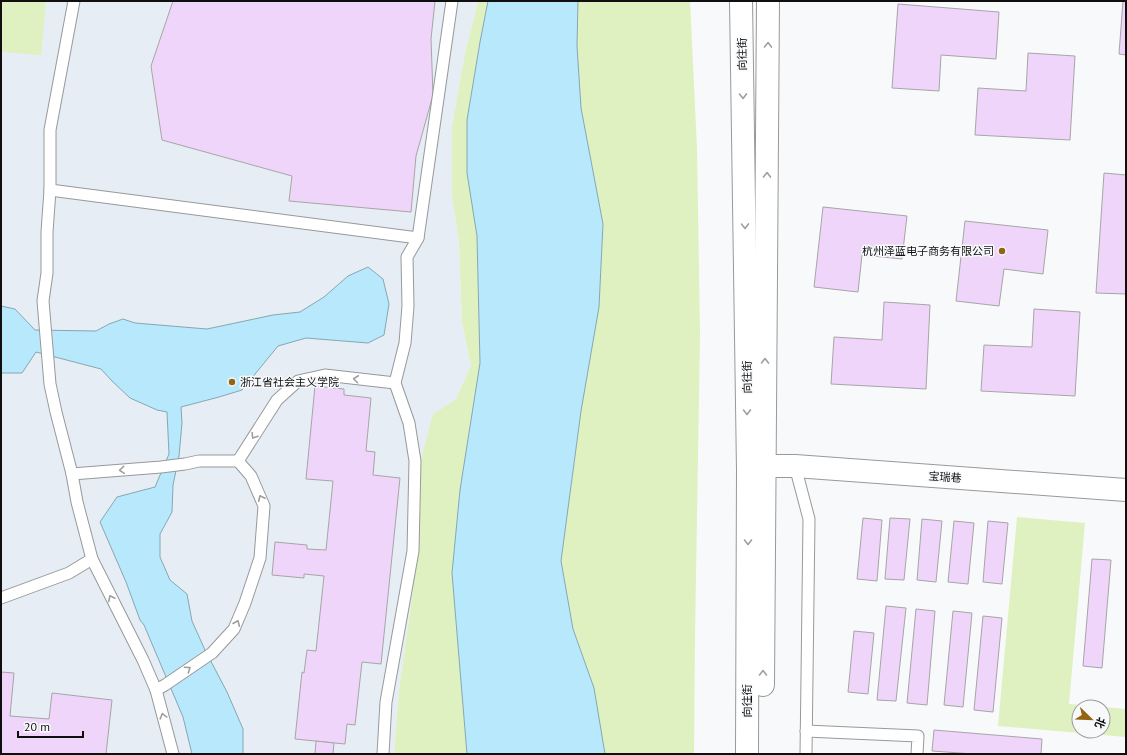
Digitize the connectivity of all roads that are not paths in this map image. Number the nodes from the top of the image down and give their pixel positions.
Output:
1 (74, 1) edge
2 (452, 1) edge
3 (741, 1) edge
4 (768, 1) edge
5 (50, 190) junction
6 (418, 238) junction
7 (395, 383) junction
8 (238, 461) junction
9 (764, 466) junction
10 (795, 466) junction
11 (72, 474) junction
12 (1126, 490) edge
13 (92, 559) junction
14 (1, 598) edge
15 (160, 687) junction
16 (806, 731) junction
17 (173, 754) edge
18 (383, 754) edge
19 (747, 754) edge
20 (762, 754) edge
21 (806, 754) edge
22 (917, 754) edge

1 - 5 lane
2 - 6 lane
3 -> 19 street, 向往街
9 -> 4 street, 向往街
5 - 6 lane
5 - 11 lane
6 - 7 lane
7 -> 8 lane
7 - 18 lane
8 -> 11 lane
15 -> 8 lane
9 - 10 street, 宝瑞巷
20 -> 9 street, 向往街
10 - 12 street, 宝瑞巷
10 - 16 lane
11 - 13 lane
13 - 14 lane
15 -> 13 lane
17 -> 15 lane
16 - 21 lane
16 - 22 lane

